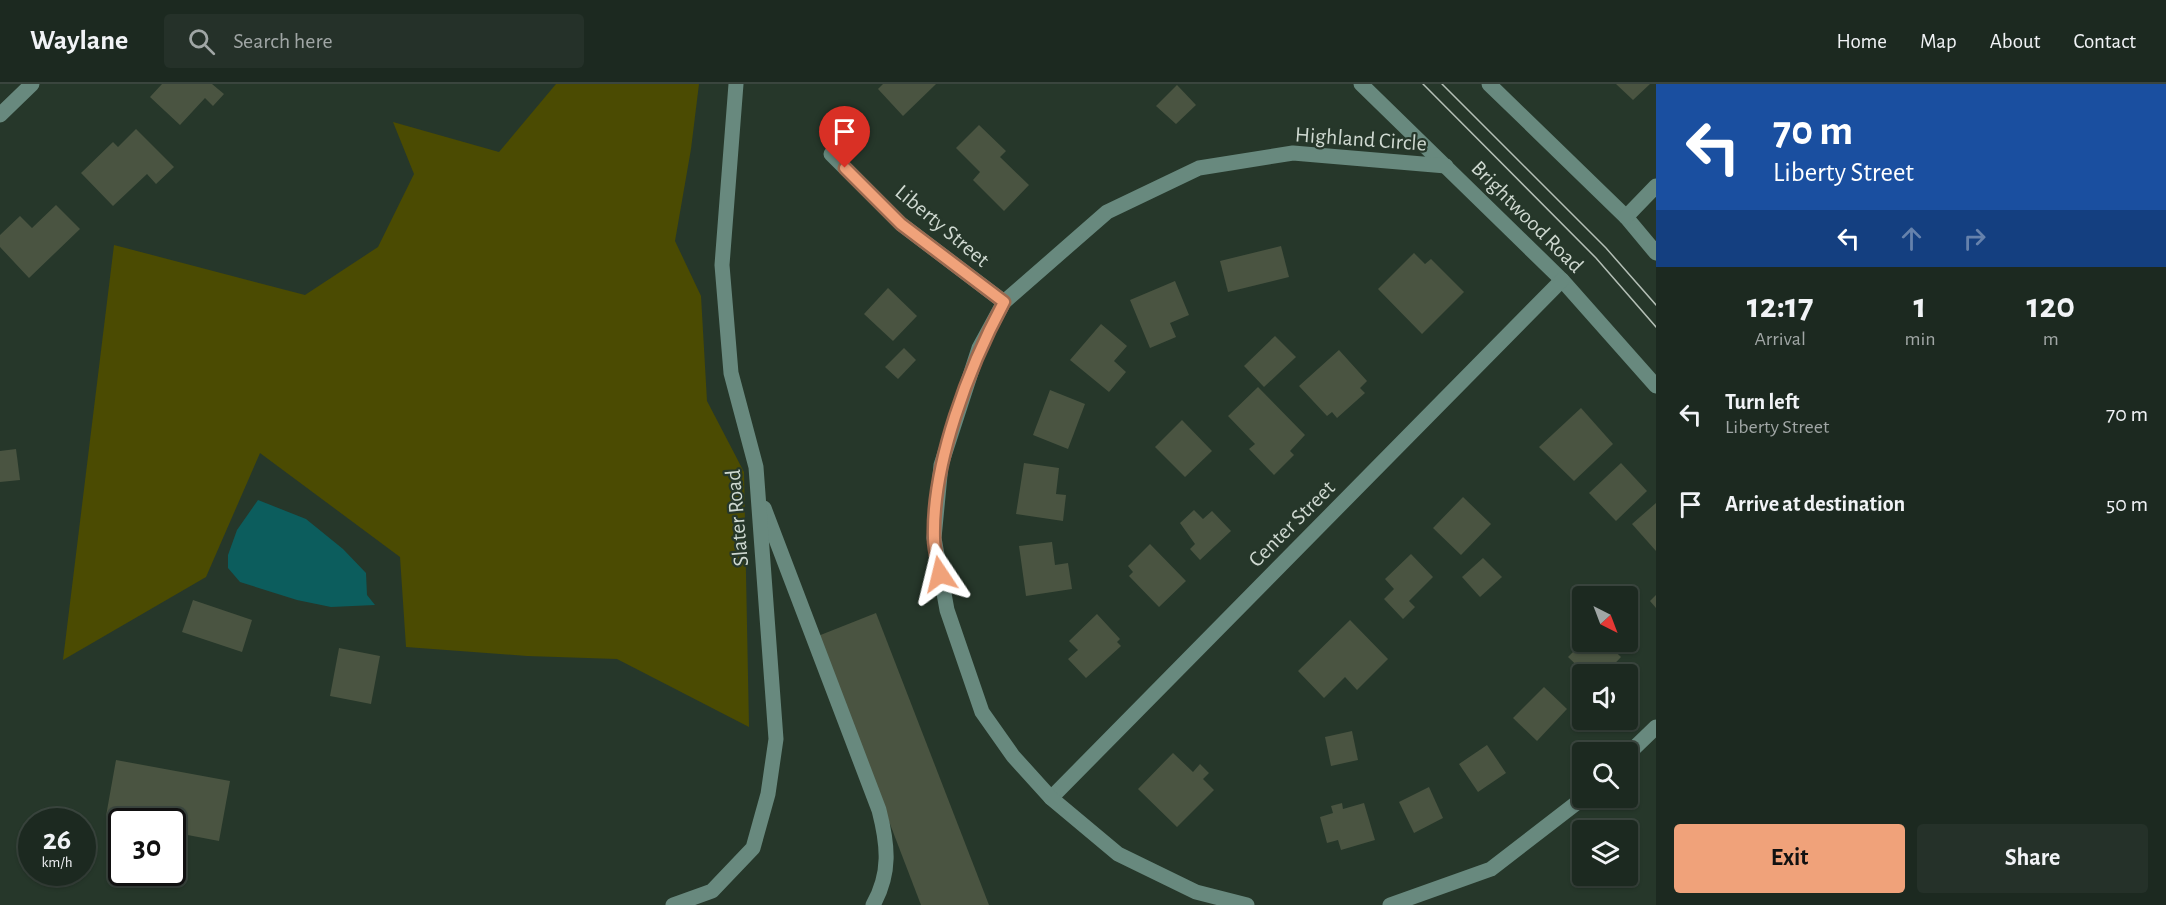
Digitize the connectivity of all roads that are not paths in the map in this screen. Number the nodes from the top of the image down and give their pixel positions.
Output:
1 (32, 84) edge
2 (736, 84) edge
3 (1361, 84) edge
4 (1500, 88) edge
5 (0, 115) edge
6 (831, 154) dead end
7 (1446, 166) junction
8 (1656, 186) edge
9 (1626, 217) junction
10 (1656, 253) edge
11 (1562, 280) junction
12 (1004, 302) junction
13 (1656, 386) edge
14 (758, 491) junction
15 (1656, 727) edge
16 (1638, 744) edge
17 (1051, 798) junction
18 (1572, 806) edge
19 (673, 905) edge
20 (873, 905) edge
21 (1247, 905) edge
22 (1390, 905) edge

1 - 5 street
2 - 14 street, Slater Road
3 - 7 street, Brightwood Road
4 - 9 street
6 - 12 street, Liberty Street
7 - 11 street, Brightwood Road
7 - 12 street, Highland Circle
8 - 9 street
9 - 10 street
11 - 13 street, Brightwood Road
11 - 17 street, Center Street
12 - 17 street, Highland Circle
14 - 19 street, Slater Road
14 - 20 street
15 - 16 street
17 - 21 street, Highland Circle
18 - 22 street

